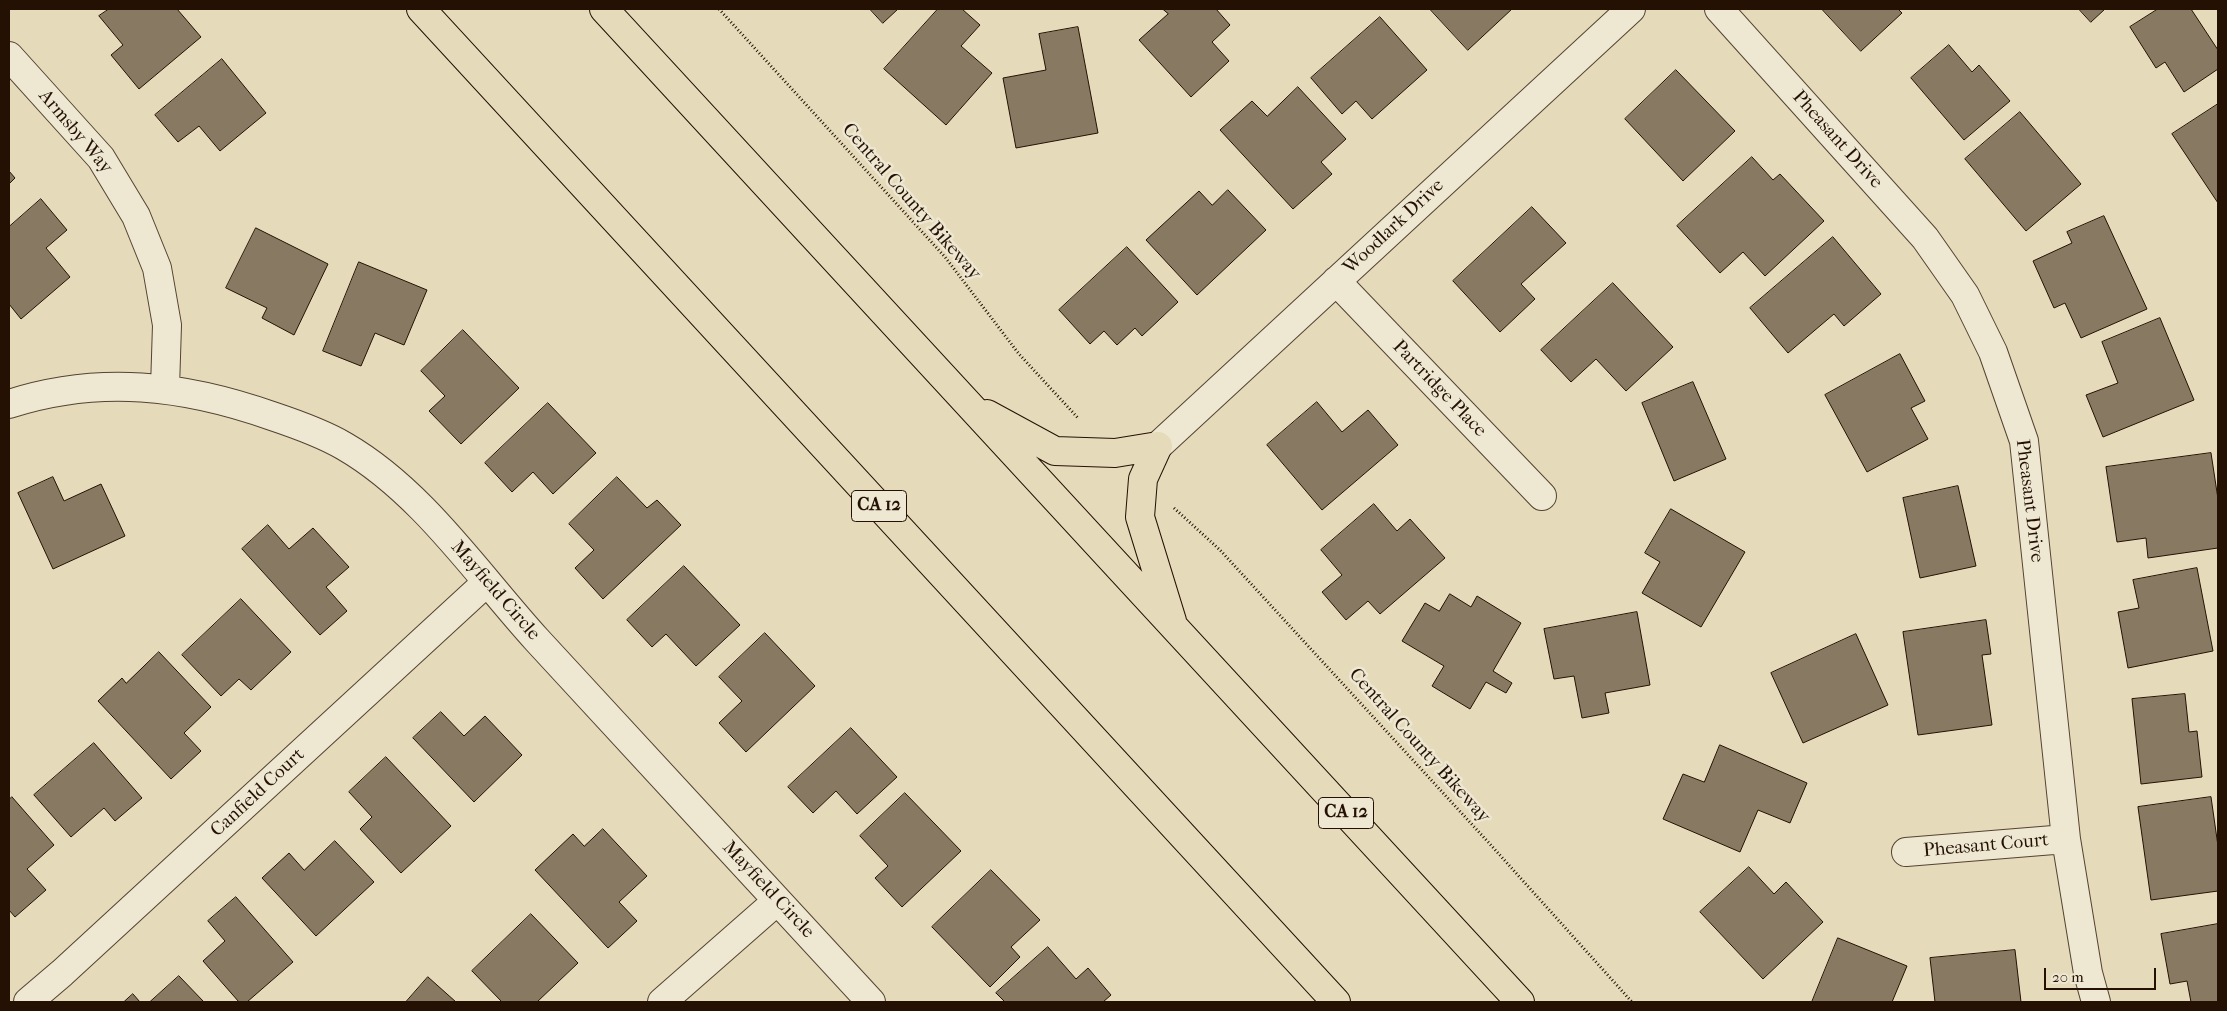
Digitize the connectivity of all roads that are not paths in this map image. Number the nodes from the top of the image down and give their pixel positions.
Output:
1 (421, 9) edge
2 (604, 9) edge
3 (1631, 9) edge
4 (1719, 9) edge
5 (9, 56) edge
6 (1336, 280) junction
7 (165, 388) junction
8 (9, 404) edge
9 (968, 404) junction
10 (1158, 446) junction
11 (1542, 496) dead end
12 (487, 582) junction
13 (1174, 628) junction
14 (2066, 839) junction
15 (1906, 852) dead end
16 (777, 900) junction
17 (28, 1002) edge
18 (662, 1002) edge
19 (872, 1002) edge
20 (1336, 1002) edge
21 (1520, 1002) edge
22 (2096, 1002) edge

1 - 20 highway, CA 12
2 - 9 highway, CA 12
3 - 6 street, Woodlark Drive
4 - 14 street, Pheasant Drive
5 - 7 street, Armsby Way
6 - 10 street, Woodlark Drive
6 - 11 street, Partridge Place
7 - 8 street, Mayfield Circle
7 - 12 street, Mayfield Circle
9 - 10 highway
9 - 13 highway, CA 12
10 - 13 highway
12 - 16 street, Mayfield Circle
12 - 17 street, Canfield Court
13 - 21 highway, CA 12
14 - 15 street, Pheasant Court
14 - 22 street, Pheasant Drive
16 - 18 street
16 - 19 street, Mayfield Circle

